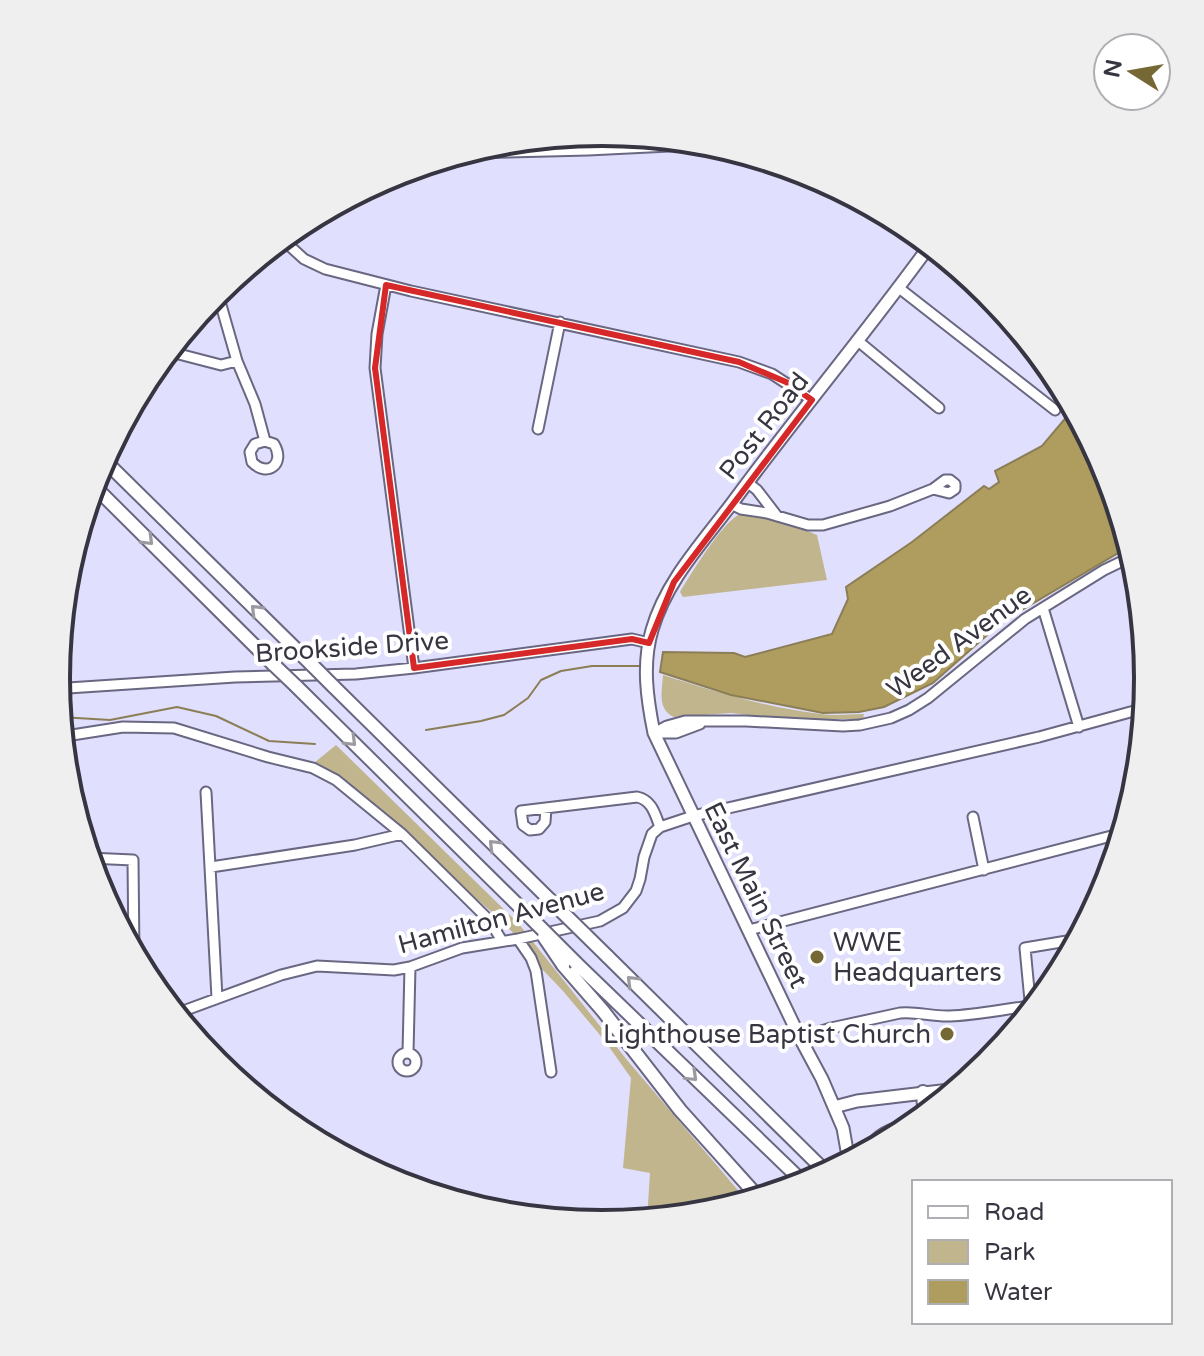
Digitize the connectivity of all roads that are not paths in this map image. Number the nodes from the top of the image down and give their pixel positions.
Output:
1 (632, 147) edge
2 (588, 149) joint
3 (540, 150) edge
4 (290, 248) edge
5 (923, 254) edge
6 (386, 285) junction
7 (899, 288) junction
8 (221, 307) edge
9 (560, 322) junction
10 (858, 341) junction
11 (180, 354) edge
12 (237, 361) junction
13 (812, 400) junction
14 (939, 408) dead end
15 (1055, 410) dead end
16 (538, 429) dead end
17 (265, 441) dead end
18 (113, 469) edge
19 (747, 482) junction
20 (933, 489) dead end
21 (102, 495) edge
22 (101, 499) edge
23 (731, 504) junction
24 (112, 505) junction
25 (777, 516) junction
26 (1121, 562) edge
27 (1043, 608) junction
28 (648, 646) junction
29 (414, 668) junction
30 (70, 688) edge
31 (1133, 711) edge
32 (1079, 727) junction
33 (654, 733) junction
34 (74, 735) edge
35 (206, 792) dead end
36 (546, 809) dead end
37 (693, 816) junction
38 (973, 817) dead end
39 (660, 827) junction
40 (402, 834) junction
41 (1110, 837) edge
42 (101, 859) edge
43 (211, 867) junction
44 (984, 870) junction
45 (532, 919) junction
46 (134, 930) edge
47 (749, 930) junction
48 (518, 939) junction
49 (502, 941) junction
50 (1064, 941) edge
51 (410, 967) junction
52 (1030, 994) edge
53 (217, 998) junction
54 (186, 1010) edge
55 (1017, 1010) edge
56 (800, 1038) junction
57 (408, 1053) dead end
58 (551, 1072) dead end
59 (937, 1091) edge
60 (923, 1092) junction
61 (924, 1102) edge
62 (834, 1107) junction
63 (847, 1150) edge
64 (819, 1164) edge
65 (795, 1174) edge
66 (751, 1189) edge

1 - 2 main road
2 - 3 main road
4 - 6 street
5 - 7 main road, Post Road
6 - 9 street
6 - 29 street
7 - 10 main road, Post Road
7 - 15 street
8 - 12 street
9 - 13 street
9 - 16 street
10 - 13 main road, Post Road
10 - 14 street
11 - 12 street
12 - 17 street
13 - 19 main road, Post Road
64 -> 18 highway, bridge
19 - 23 main road, Post Road
19 - 25 street
20 - 25 street
21 - 24 highway
22 - 24 highway
23 - 25 street
23 - 28 main road, Post Road
24 -> 45 highway, bridge
26 - 27 street, Weed Avenue
27 - 32 street
27 - 33 street, Weed Avenue
28 - 29 street, Brookside Drive
28 - 33 main road, East Main Street
29 - 30 street, Brookside Drive
31 - 32 street
32 - 37 street
33 - 37 main road, East Main Street
34 - 40 street
35 - 43 street
36 - 39 street
37 - 39 street
37 - 47 main road, East Main Street
38 - 44 street
39 - 48 street, Hamilton Avenue
40 - 43 street
40 - 49 street
41 - 44 street
42 - 46 street
43 - 53 street
44 - 47 street
45 -> 65 highway, bridge
45 - 66 highway, bridge
47 - 56 main road, East Main Street
48 - 49 street, Hamilton Avenue
48 - 58 street
49 - 51 street, Hamilton Avenue
50 - 52 street
51 - 53 street, Hamilton Avenue
51 - 57 street
53 - 54 street, Hamilton Avenue
55 - 56 street
56 - 62 main road, East Main Street
59 - 60 main road
60 - 61 highway
60 - 62 main road
62 - 63 main road, East Main Street

